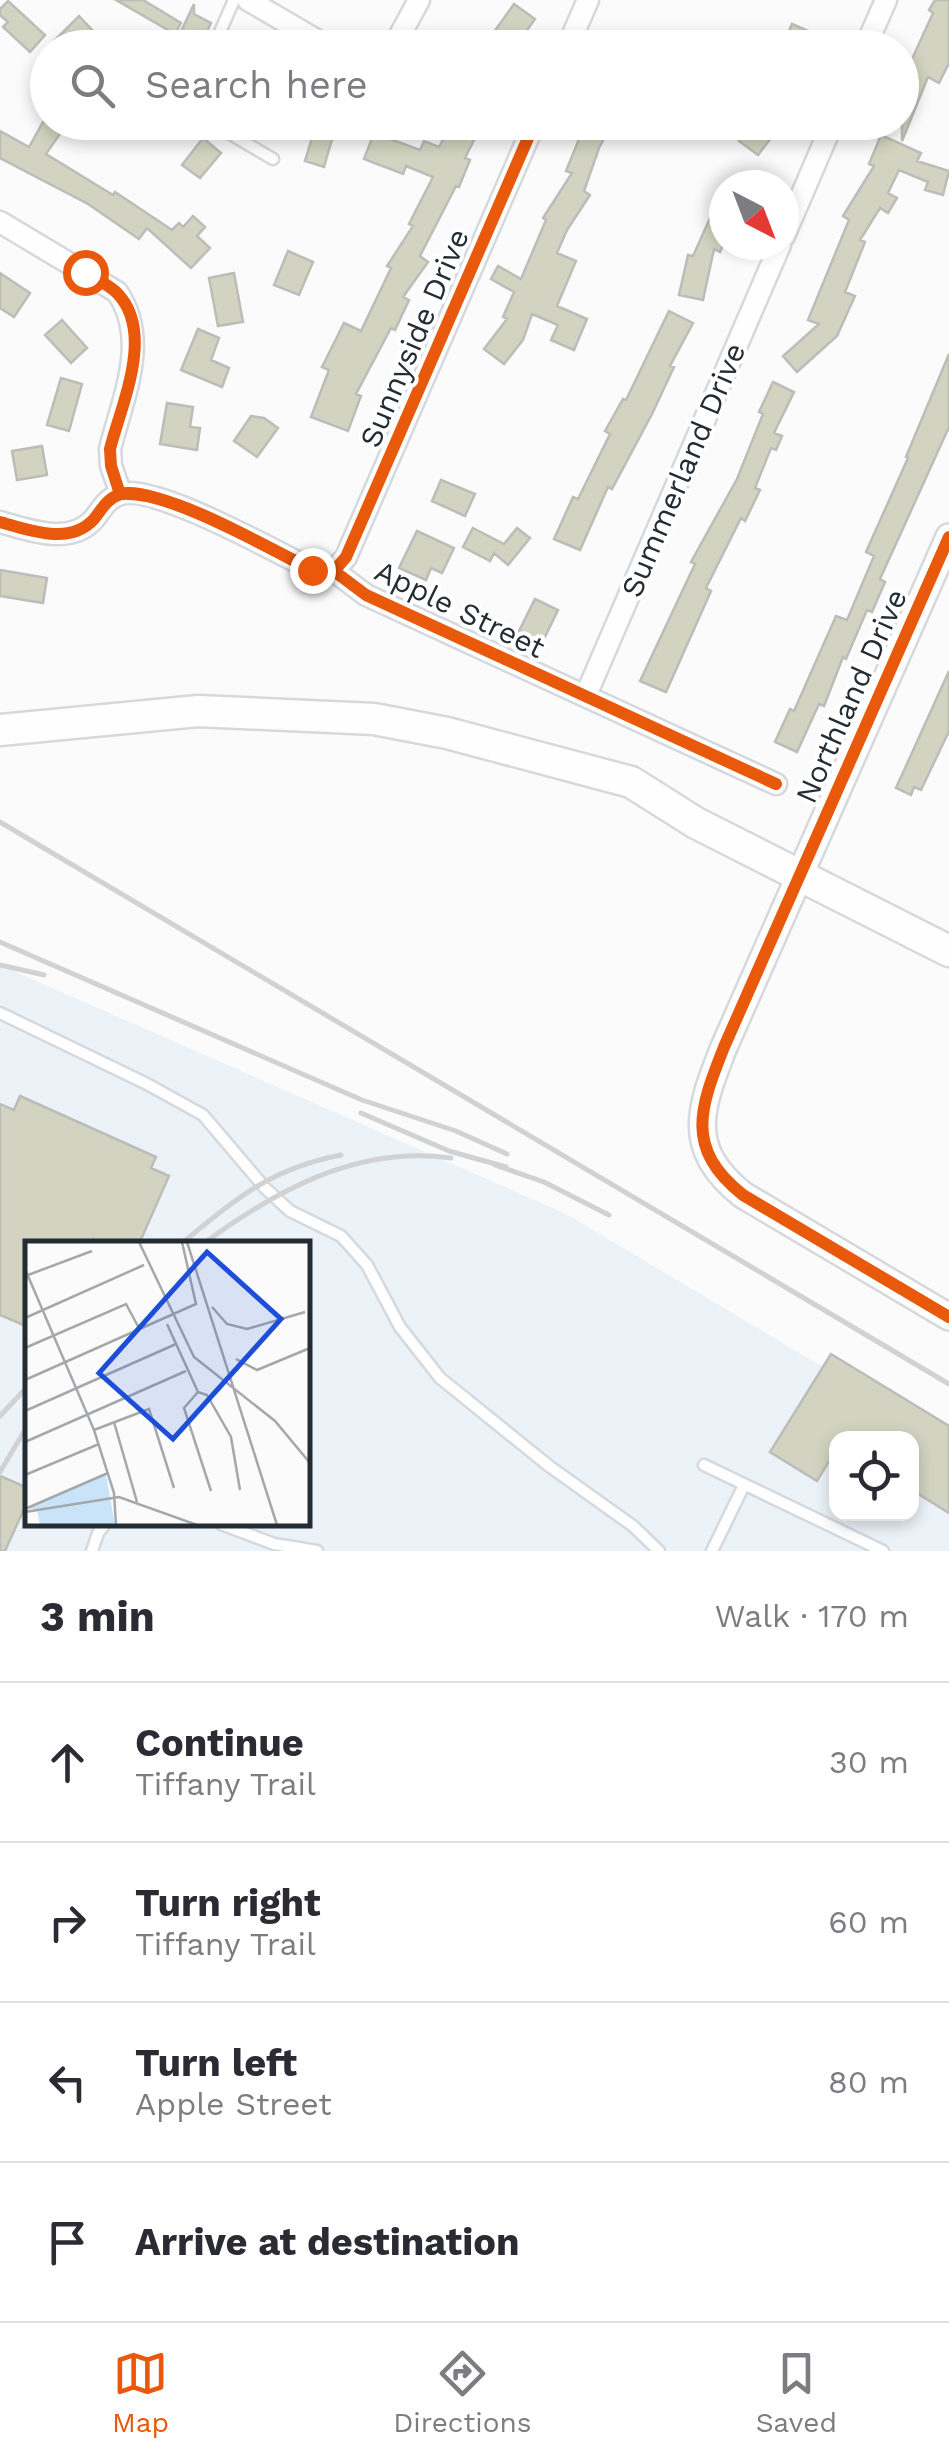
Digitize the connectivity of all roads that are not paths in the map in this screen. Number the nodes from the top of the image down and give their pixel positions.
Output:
1 (234, 0) edge
2 (248, 0) edge
3 (419, 0) edge
4 (588, 0) edge
5 (886, 0) edge
6 (220, 30) edge
7 (299, 30) edge
8 (403, 30) edge
9 (576, 30) edge
10 (873, 30) edge
11 (240, 140) edge
12 (527, 140) edge
13 (825, 140) edge
14 (272, 159) dead end
15 (799, 201) edge
16 (0, 222) edge
17 (774, 260) edge
18 (120, 494) junction
19 (0, 522) edge
20 (949, 536) edge
21 (334, 570) junction
22 (942, 571) edge
23 (586, 695) junction
24 (0, 730) edge
25 (776, 784) dead end
26 (798, 876) junction
27 (949, 952) edge
28 (0, 1013) edge
29 (949, 1317) edge
30 (704, 1465) dead end
31 (744, 1485) junction
32 (103, 1526) edge
33 (226, 1526) edge
34 (92, 1551) edge
35 (316, 1551) edge
36 (659, 1551) edge
37 (712, 1551) edge
38 (883, 1551) edge

1 - 6 lane
2 - 7 street
3 - 8 street
4 - 9 street
5 - 10 street
11 - 14 lane
12 - 21 street, Sunnyside Drive
13 - 15 street
16 - 18 street
17 - 23 street, Summerland Drive
18 - 19 street
18 - 21 street, Apple Street
20 - 22 street, Northland Drive
21 - 23 street, Apple Street
22 - 26 street, Northland Drive
23 - 25 street, Apple Street
24 - 26 main road
26 - 27 main road
26 - 29 street, Northland Drive
28 - 36 lane
30 - 31 lane
31 - 37 lane
31 - 38 lane
32 - 34 lane
33 - 35 lane

